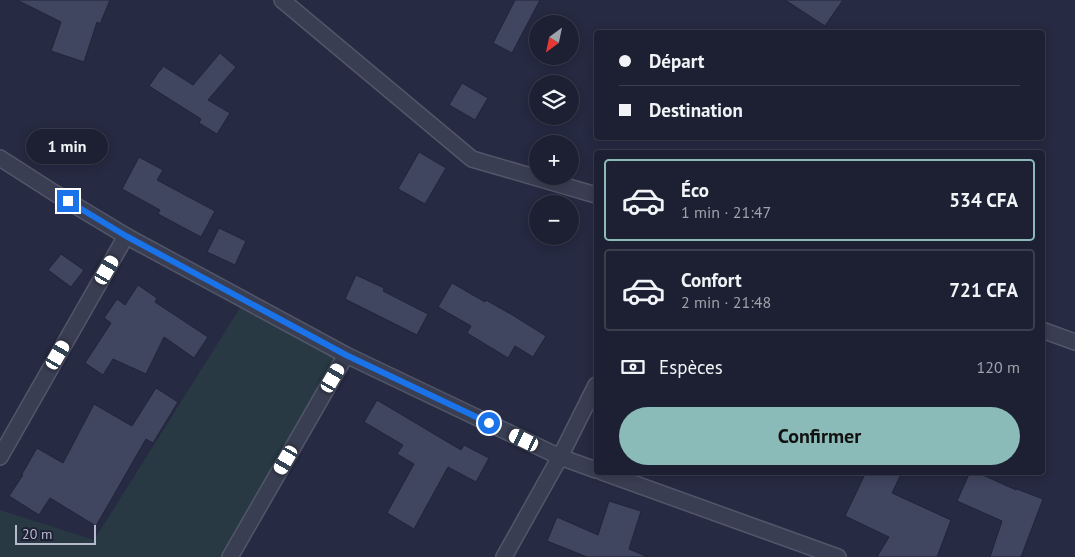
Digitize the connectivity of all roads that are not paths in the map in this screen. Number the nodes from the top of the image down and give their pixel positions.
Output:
1 (282, 0) edge
2 (0, 158) edge
3 (594, 194) edge
4 (126, 236) junction
5 (1045, 331) edge
6 (1075, 342) edge
7 (346, 355) junction
8 (594, 389) edge
9 (0, 457) edge
10 (560, 457) junction
11 (594, 469) edge
12 (610, 475) edge
13 (230, 557) edge
14 (504, 557) edge
15 (838, 557) edge

1 - 3 street
2 - 4 street
4 - 7 street
4 - 9 street
5 - 6 street
7 - 10 street
7 - 13 street
8 - 10 street
10 - 11 street
10 - 14 street
12 - 15 street

